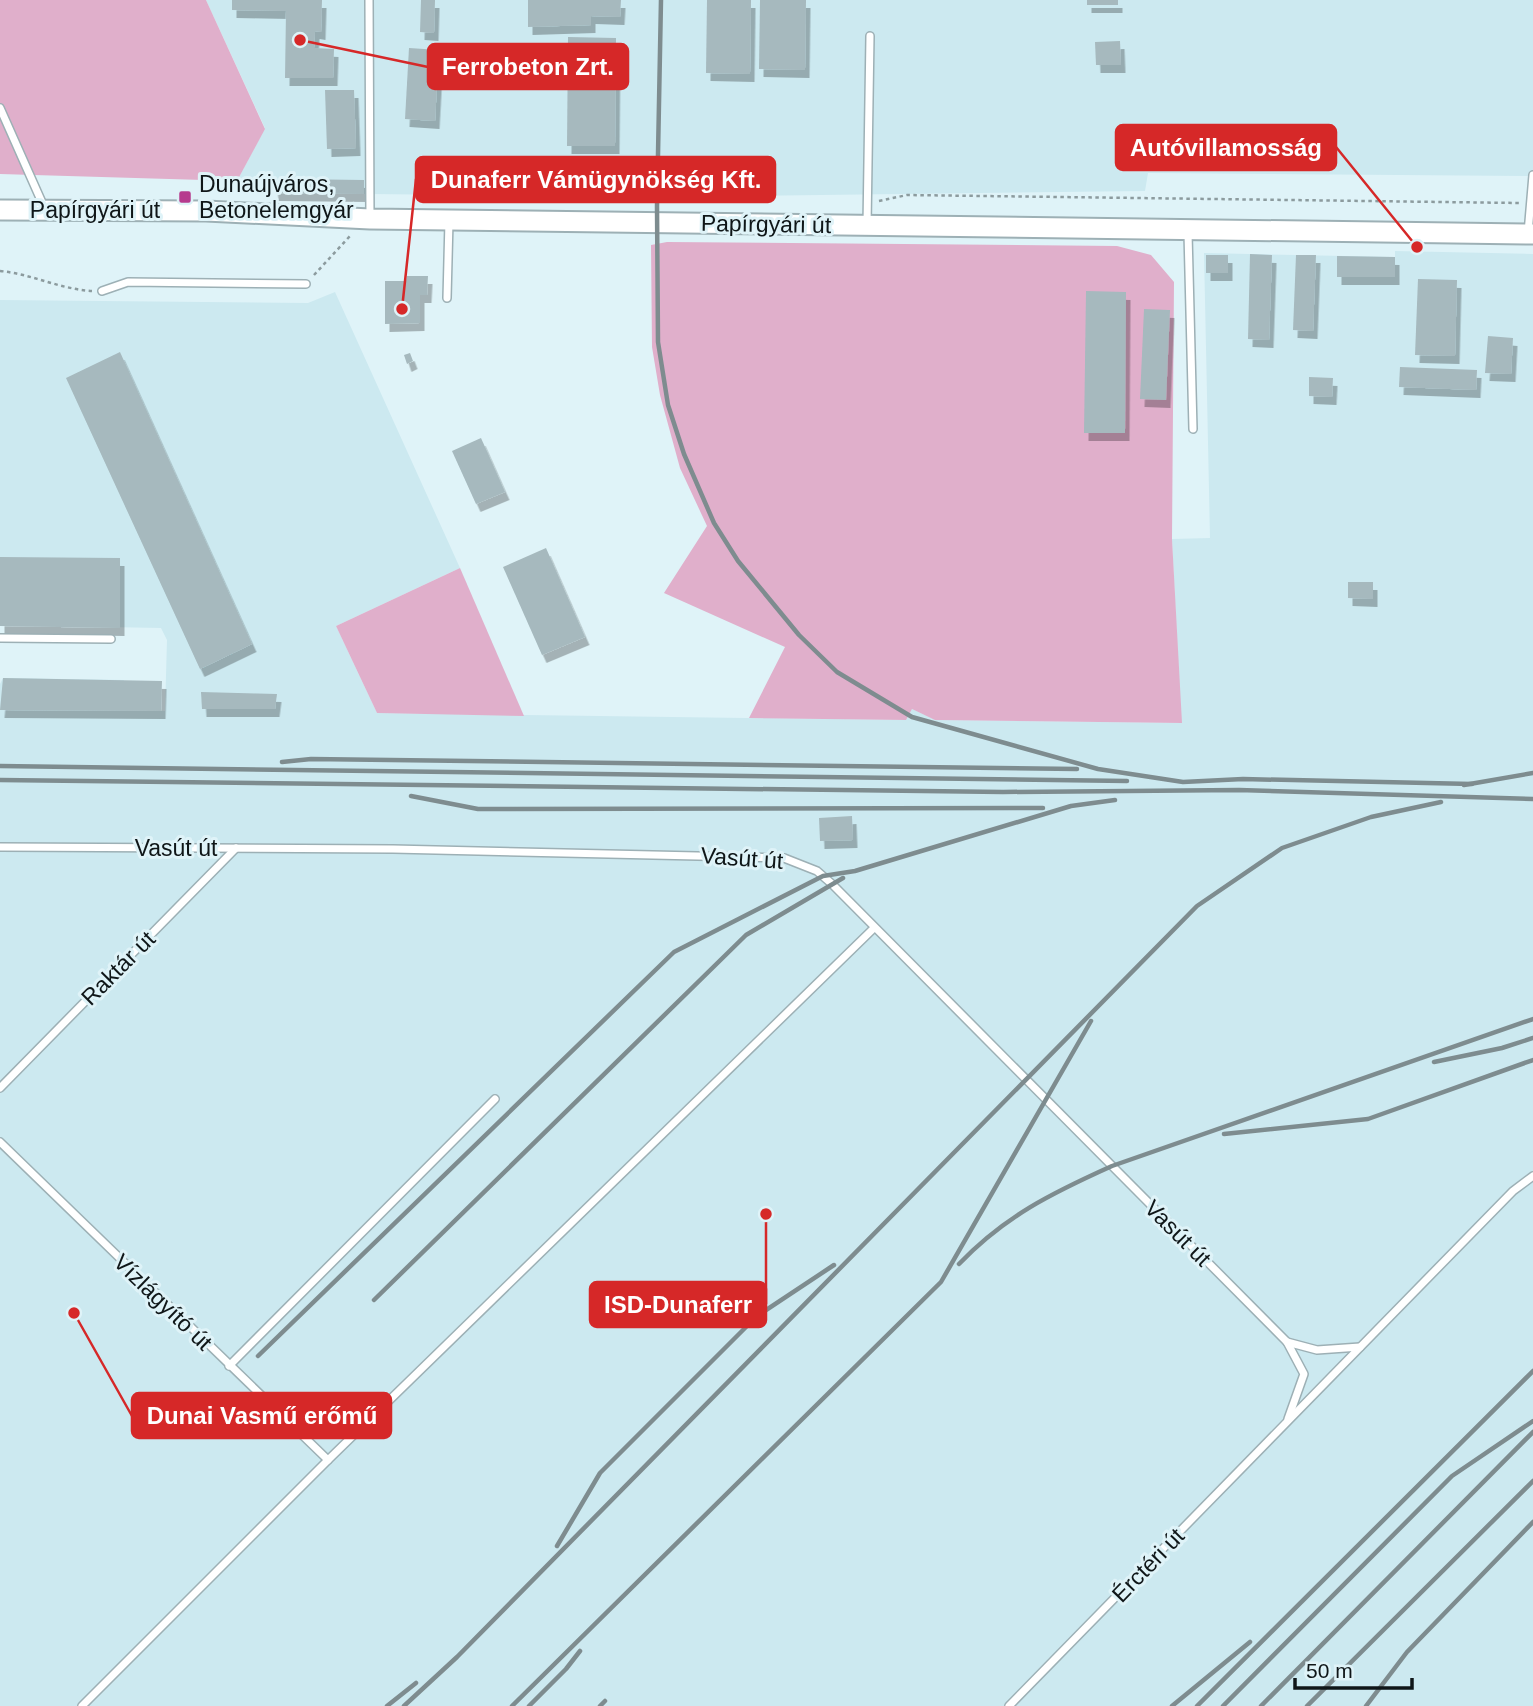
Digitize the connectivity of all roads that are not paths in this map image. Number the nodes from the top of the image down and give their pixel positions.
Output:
1 (369, 0) edge
2 (870, 36) dead end
3 (0, 108) edge
4 (1533, 175) edge
5 (0, 210) edge
6 (45, 210) junction
7 (449, 220) junction
8 (362, 225) junction
9 (867, 226) junction
10 (1188, 229) junction
11 (1531, 234) edge
12 (306, 284) road end
13 (102, 291) road end
14 (447, 298) dead end
15 (1193, 429) dead end
16 (0, 638) edge
17 (111, 639) dead end
18 (0, 848) edge
19 (236, 848) junction
20 (874, 928) junction
21 (0, 1088) edge
22 (495, 1098) dead end
23 (0, 1142) edge
24 (1533, 1176) edge
25 (1287, 1342) junction
26 (1360, 1347) junction
27 (229, 1366) junction
28 (1286, 1423) junction
29 (328, 1460) junction
30 (82, 1706) edge
31 (1009, 1706) edge

1 - 8 lane
2 - 9 lane
3 - 6 lane
4 - 11 lane
5 - 6 street, Papírgyári út
6 - 8 street, Papírgyári út
7 - 8 street, Papírgyári út
7 - 9 street, Papírgyári út
7 - 14 lane
9 - 10 street, Papírgyári út
10 - 11 street, Papírgyári út
10 - 15 lane
12 - 13 lane
16 - 17 lane
18 - 19 lane, Vasút út
19 - 20 lane, Vasút út
19 - 21 lane, Raktár út
20 - 25 lane, Vasút út
20 - 29 lane
22 - 27 lane
23 - 27 lane, Vízlágyító út
24 - 26 lane, Érctéri út
25 - 26 lane
25 - 28 lane, Vasút út
26 - 28 lane, Érctéri út
27 - 29 lane, Vízlágyító út
28 - 31 lane, Érctéri út
29 - 30 lane

